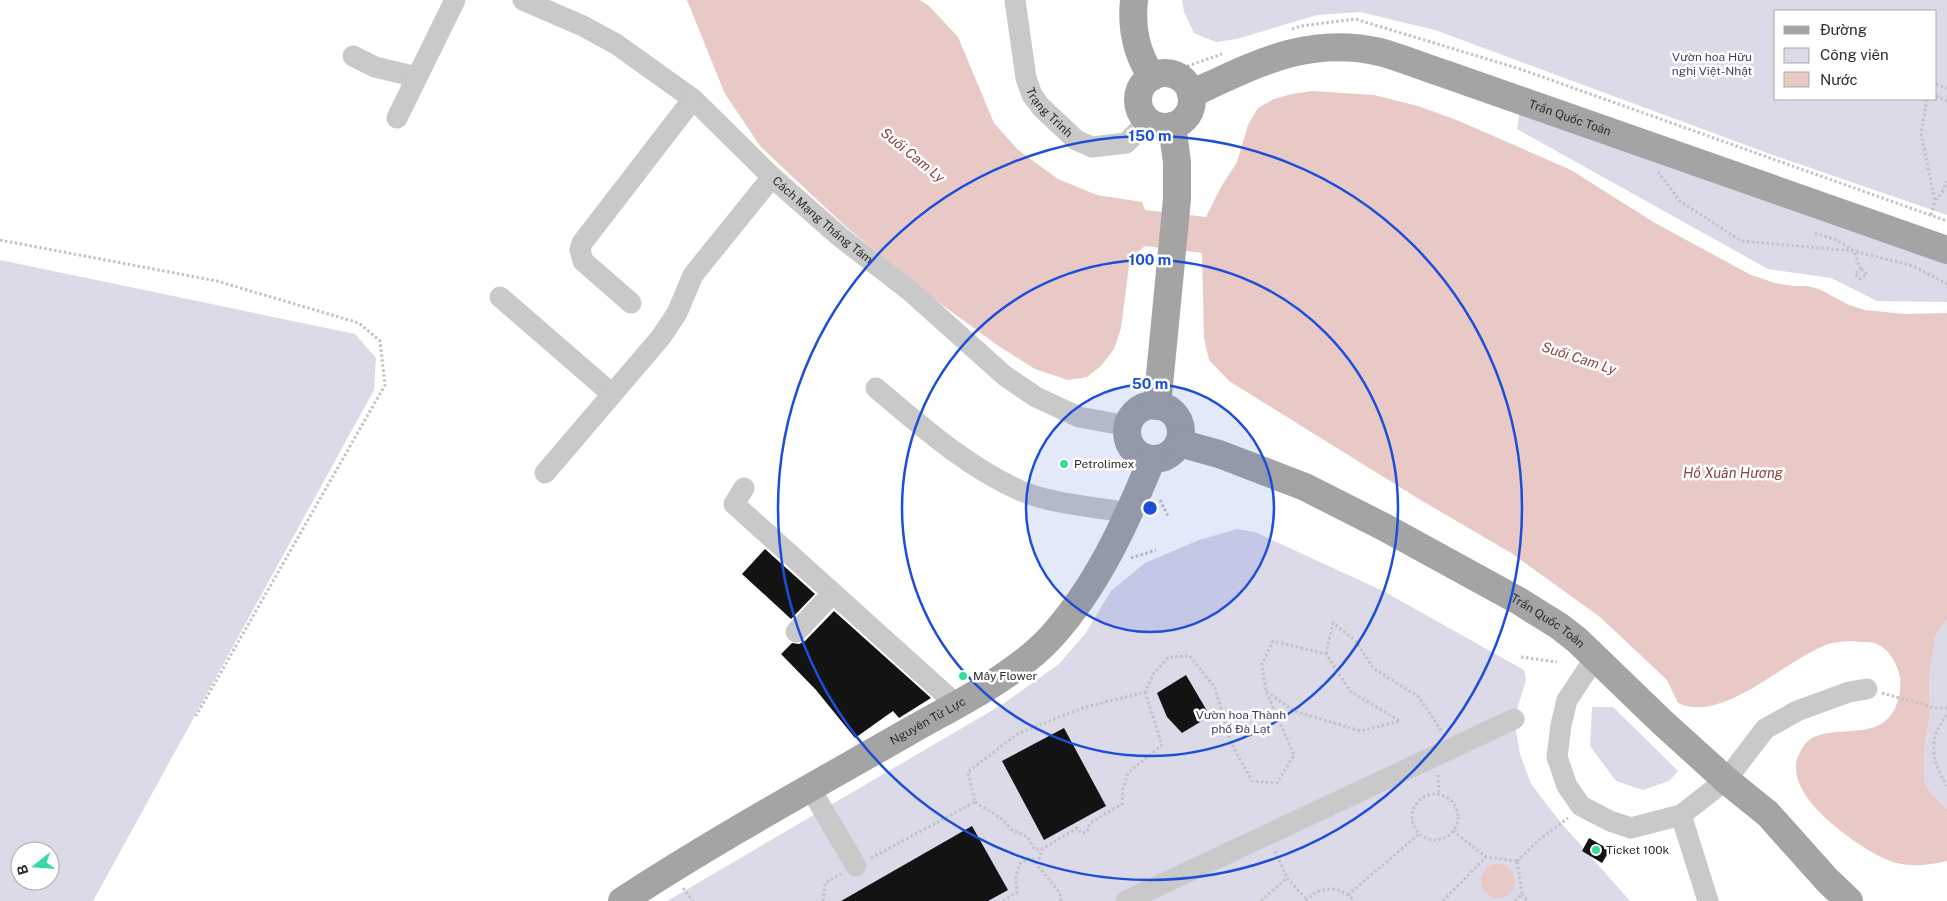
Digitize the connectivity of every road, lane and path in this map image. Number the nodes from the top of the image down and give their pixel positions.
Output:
1 (455, 0) edge
2 (523, 0) edge
3 (1015, 0) edge
4 (1134, 0) edge
5 (353, 56) dead end
6 (417, 77) junction
7 (1152, 77) junction
8 (1192, 94) junction
9 (693, 99) junction
10 (1927, 100) edge
11 (397, 118) dead end
12 (1160, 124) junction
13 (1657, 170) dead end
14 (772, 177) junction
15 (1947, 181) edge
16 (1945, 192) edge
17 (1936, 201) junction
18 (1931, 215) dead end
19 (1815, 233) dead end
20 (0, 240) edge
21 (1947, 250) edge
22 (1854, 251) junction
23 (1860, 268) dead end
24 (1947, 284) edge
25 (500, 297) dead end
26 (632, 303) dead end
27 (876, 388) dead end
28 (612, 394) junction
29 (1157, 406) junction
30 (1128, 426) junction
31 (1179, 443) junction
32 (1152, 459) junction
33 (545, 473) dead end
34 (744, 488) dead end
35 (1160, 500) dead end
36 (1129, 513) junction
37 (1168, 516) dead end
38 (1156, 550) dead end
39 (1124, 560) dead end
40 (833, 593) junction
41 (796, 632) dead end
42 (1326, 654) junction
43 (1522, 657) dead end
44 (1595, 658) junction
45 (1557, 662) dead end
46 (1867, 689) dead end
47 (1266, 691) junction
48 (1146, 692) junction
49 (1891, 696) dead end
50 (956, 704) junction
51 (1947, 708) edge
52 (1947, 715) edge
53 (196, 716) dead end
54 (1514, 719) dead end
55 (1436, 755) junction
56 (1726, 780) junction
57 (1947, 786) edge
58 (810, 788) junction
59 (975, 802) junction
60 (1581, 806) junction
61 (1682, 815) junction
62 (1453, 831) junction
63 (1268, 834) junction
64 (1419, 834) junction
65 (1042, 849) junction
66 (1486, 857) junction
67 (1517, 862) junction
68 (1037, 865) junction
69 (856, 866) junction
70 (1286, 878) junction
71 (1824, 891) edge
72 (1522, 894) junction
73 (1348, 895) junction
74 (622, 901) edge
75 (823, 901) edge
76 (1003, 901) edge
77 (1061, 901) edge
78 (1126, 901) edge
79 (1260, 901) edge
80 (1307, 901) edge
81 (1354, 901) edge
82 (1443, 901) edge
83 (1515, 901) edge
84 (1527, 901) edge
85 (1708, 901) edge
86 (1849, 901) edge

1 - 6 street
2 - 9 street, Cách Mạng Tháng Tám
3 - 12 street, Trạng Trình
4 - 7 main road
5 - 6 street
6 - 11 street
7 - 8 main road
7 - 12 main road
8 - 12 main road
8 - 21 main road, Trần Quốc Toản
9 - 14 street, Cách Mạng Tháng Tám
9 - 26 street
10 - 17 path
12 - 29 main road
13 - 22 path
14 - 28 street
14 - 30 street, Cách Mạng Tháng Tám
15 - 16 path
16 - 17 path
17 - 18 path
19 - 22 path
20 - 53 path
22 - 23 path
22 - 24 path
25 - 28 street
27 - 36 street
28 - 33 street
29 - 30 main road
29 - 31 main road
30 - 32 main road
31 - 32 main road
31 - 44 main road, Trần Quốc Toản
32 - 36 main road, Nguyên Tử Lực
34 - 40 street
35 - 37 path
36 - 50 main road, Nguyên Tử Lực
38 - 39 path
40 - 41 street
40 - 50 street
42 - 47 path
42 - 47 path
42 - 55 path
43 - 45 path
44 - 56 main road, Trần Quốc Toản
44 - 60 street
46 - 56 street
47 - 48 path
48 - 59 path
48 - 65 path
49 - 51 path
50 - 58 main road, Nguyên Tử Lực
52 - 57 path
54 - 55 street
55 - 63 street
56 - 61 street
56 - 71 main road, Trần Quốc Toản
58 - 69 street
58 - 74 main road, Nguyên Tử Lực
59 - 65 path
59 - 69 path
60 - 61 street
60 - 67 path
61 - 85 street
62 - 64 path
62 - 64 path
62 - 66 path
63 - 70 path
63 - 78 street
64 - 73 path
65 - 68 path
66 - 67 path
66 - 82 path
67 - 72 path
68 - 76 path
68 - 77 path
69 - 75 path
70 - 79 path
70 - 80 path
71 - 86 main road, Trần Quốc Toản
72 - 83 path
72 - 84 path
73 - 80 path
73 - 81 path

